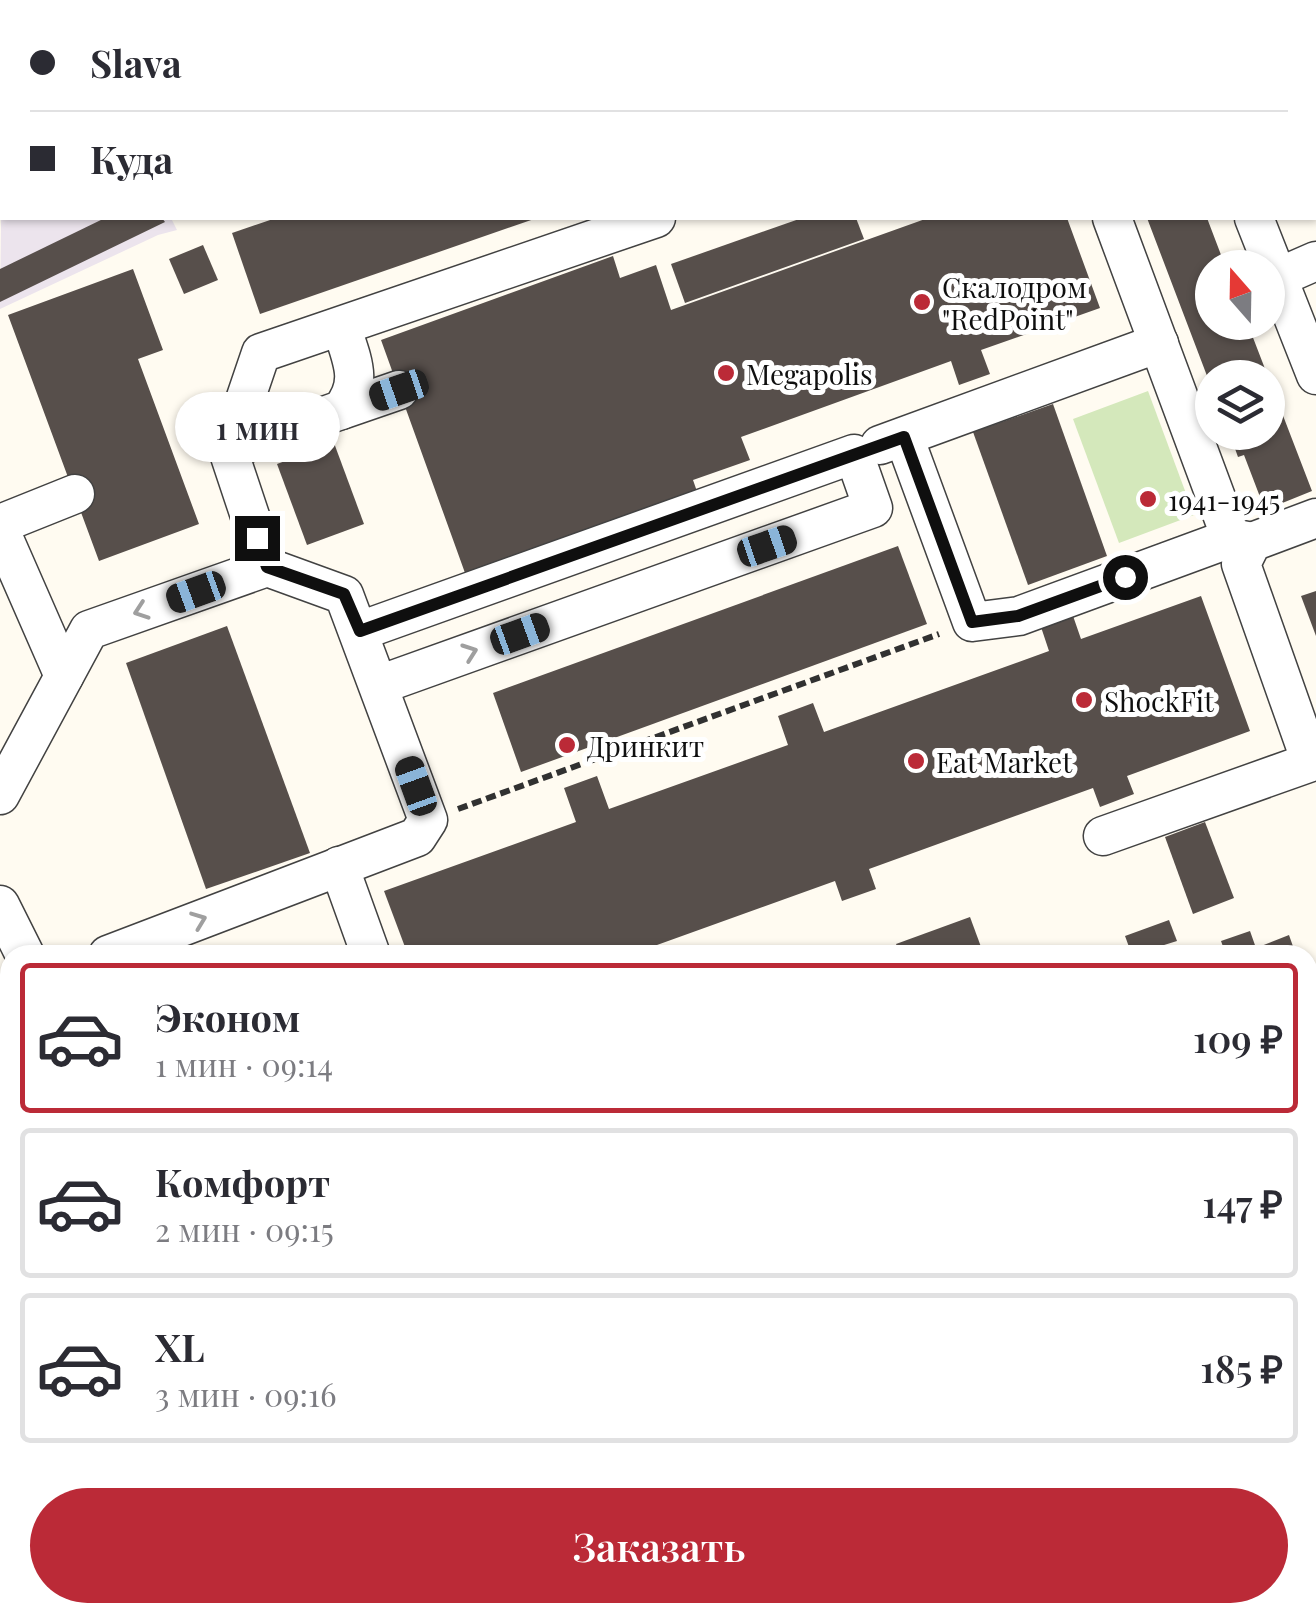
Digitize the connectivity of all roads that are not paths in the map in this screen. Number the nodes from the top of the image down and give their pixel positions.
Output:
1 (650, 220) edge
2 (1113, 220) edge
3 (1255, 220) edge
4 (1266, 250) edge
5 (1316, 262) edge
6 (1285, 275) edge
7 (1285, 298) edge
8 (343, 332) dead end
9 (1160, 343) junction
10 (1316, 375) edge
11 (399, 390) dead end
12 (341, 410) junction
13 (904, 437) junction
14 (228, 450) junction
15 (854, 454) junction
16 (923, 490) junction
17 (74, 494) dead end
18 (873, 508) junction
19 (1316, 518) edge
20 (0, 527) edge
21 (1242, 540) junction
22 (267, 567) junction
23 (360, 631) junction
24 (64, 676) junction
25 (378, 684) junction
26 (0, 795) edge
27 (1102, 836) dead end
28 (339, 866) junction
29 (0, 905) edge
30 (21, 945) edge
31 (134, 945) edge
32 (367, 945) edge

1 - 14 street
2 - 9 street
3 - 4 street
5 - 6 street
7 - 10 street
8 - 12 street
9 - 13 street
9 - 21 street
11 - 12 street
12 - 14 street
13 - 15 street
13 - 16 street
14 - 22 street
15 - 18 street
15 - 23 street
16 - 18 street
16 - 21 street
17 - 20 street
25 -> 18 street
19 - 21 street
20 - 24 street
21 - 27 street
22 - 23 street
22 -> 24 street
23 - 25 street
24 - 26 street
25 - 28 street
31 -> 28 street
28 - 32 street
29 - 30 street

